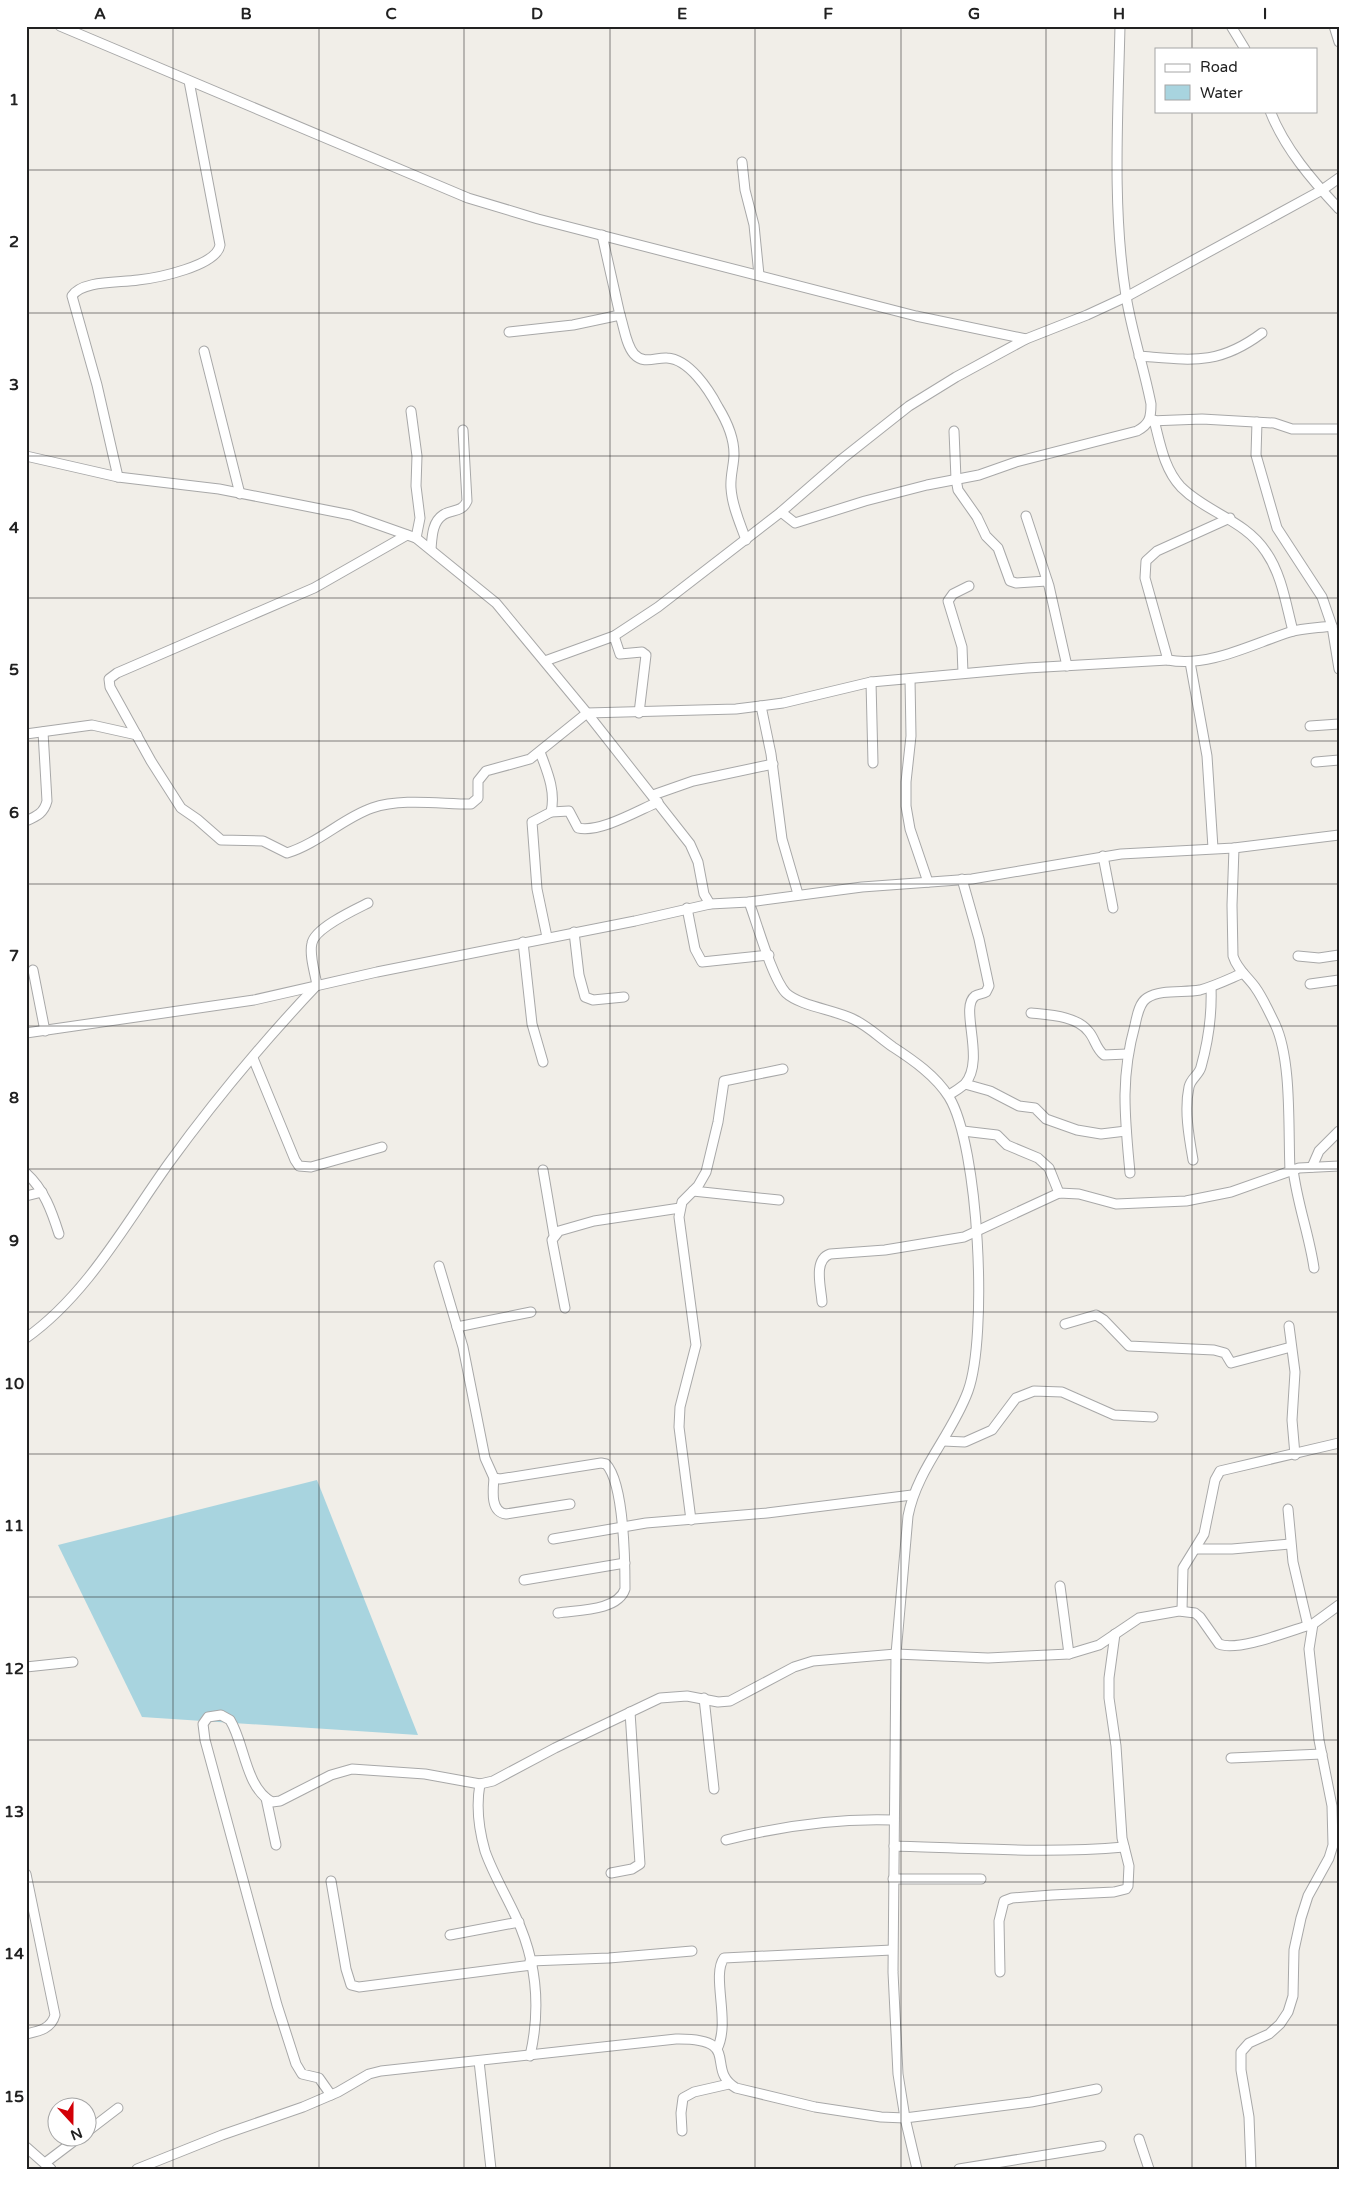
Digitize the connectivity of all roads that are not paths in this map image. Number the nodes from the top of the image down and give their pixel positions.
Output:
1 (60, 26) edge
2 (1120, 26) edge
3 (1231, 26) edge
4 (1334, 26) edge
5 (1339, 42) edge
6 (1244, 48) edge
7 (189, 81) junction
8 (1271, 112) edge
9 (742, 162) dead end
10 (1339, 178) edge
11 (1322, 190) junction
12 (1339, 209) edge
13 (602, 235) junction
14 (759, 275) junction
15 (1126, 297) junction
16 (620, 315) junction
17 (509, 332) dead end
18 (1262, 333) dead end
19 (1026, 339) junction
20 (204, 351) dead end
21 (1139, 356) junction
22 (411, 411) dead end
23 (1152, 420) junction
24 (1257, 422) junction
25 (1339, 429) edge
26 (463, 430) dead end
27 (954, 431) dead end
28 (26, 456) edge
29 (118, 477) junction
30 (956, 479) junction
31 (240, 494) junction
32 (781, 512) junction
33 (1026, 516) dead end
34 (1230, 518) junction
35 (412, 537) junction
36 (746, 540) junction
37 (431, 550) junction
38 (1047, 581) junction
39 (969, 586) dead end
40 (1332, 626) junction
41 (1293, 631) junction
42 (614, 636) junction
43 (1168, 660) junction
44 (545, 661) junction
45 (1190, 662) junction
46 (1067, 666) junction
47 (1339, 670) edge
48 (963, 673) junction
49 (910, 679) junction
50 (871, 682) junction
51 (761, 706) junction
52 (587, 712) junction
53 (639, 713) junction
54 (1339, 724) edge
55 (1310, 726) dead end
56 (43, 732) junction
57 (26, 734) edge
58 (137, 735) junction
59 (540, 752) junction
60 (1339, 760) edge
61 (1316, 762) dead end
62 (873, 763) dead end
63 (773, 764) junction
64 (655, 798) junction
65 (551, 812) junction
66 (26, 821) edge
67 (1339, 835) edge
68 (1213, 848) junction
69 (1234, 848) junction
70 (1103, 856) junction
71 (962, 880) junction
72 (928, 882) junction
73 (798, 894) junction
74 (749, 902) junction
75 (368, 903) dead end
76 (710, 904) junction
77 (687, 908) junction
78 (1113, 908) dead end
79 (574, 932) junction
80 (547, 937) junction
81 (523, 942) junction
82 (769, 955) junction
83 (1339, 955) edge
84 (1298, 956) dead end
85 (33, 970) dead end
86 (1242, 973) junction
87 (1339, 980) edge
88 (1310, 984) dead end
89 (317, 985) junction
90 (1211, 987) junction
91 (624, 997) dead end
92 (1031, 1013) dead end
93 (45, 1031) junction
94 (26, 1033) edge
95 (1127, 1054) junction
96 (253, 1058) junction
97 (543, 1062) dead end
98 (783, 1069) dead end
99 (965, 1084) junction
100 (949, 1096) junction
101 (1126, 1131) junction
102 (1339, 1131) edge
103 (963, 1132) junction
104 (382, 1147) dead end
105 (1192, 1160) dead end
106 (1339, 1166) edge
107 (1312, 1167) junction
108 (1291, 1169) junction
109 (543, 1170) dead end
110 (1130, 1172) dead end
111 (26, 1173) edge
112 (42, 1192) junction
113 (693, 1192) junction
114 (1059, 1193) junction
115 (26, 1196) edge
116 (779, 1200) dead end
117 (680, 1208) junction
118 (977, 1232) junction
119 (60, 1234) dead end
120 (554, 1235) junction
121 (439, 1266) dead end
122 (1314, 1268) dead end
123 (822, 1302) dead end
124 (566, 1308) dead end
125 (531, 1312) dead end
126 (1065, 1324) dead end
127 (1289, 1326) dead end
128 (457, 1327) junction
129 (26, 1338) edge
130 (1291, 1346) junction
131 (1153, 1417) dead end
132 (943, 1441) junction
133 (1339, 1443) edge
134 (1295, 1455) junction
135 (494, 1478) junction
136 (912, 1495) junction
137 (570, 1504) dead end
138 (1288, 1509) dead end
139 (691, 1520) junction
140 (623, 1526) junction
141 (552, 1539) dead end
142 (1290, 1544) junction
143 (1195, 1549) junction
144 (625, 1563) junction
145 (524, 1580) dead end
146 (1060, 1586) dead end
147 (1339, 1605) edge
148 (1182, 1611) junction
149 (558, 1613) dead end
150 (1310, 1625) junction
151 (1115, 1634) junction
152 (896, 1654) junction
153 (1069, 1654) junction
154 (73, 1662) dead end
155 (26, 1667) edge
156 (704, 1698) junction
157 (630, 1712) junction
158 (1322, 1754) junction
159 (1231, 1758) dead end
160 (477, 1784) junction
161 (714, 1789) dead end
162 (266, 1798) junction
163 (894, 1820) junction
164 (726, 1840) dead end
165 (276, 1845) dead end
166 (894, 1846) junction
167 (1124, 1848) junction
168 (1335, 1853) edge
169 (611, 1873) dead end
170 (26, 1874) edge
171 (893, 1879) junction
172 (981, 1879) dead end
173 (331, 1881) dead end
174 (519, 1922) junction
175 (450, 1935) dead end
176 (892, 1950) junction
177 (692, 1951) dead end
178 (531, 1963) junction
179 (1000, 1972) dead end
180 (26, 2034) edge
181 (717, 2049) junction
182 (530, 2056) junction
183 (479, 2060) junction
184 (729, 2084) junction
185 (1097, 2089) dead end
186 (331, 2095) junction
187 (118, 2108) dead end
188 (905, 2118) junction
189 (98, 2123) edge
190 (682, 2131) dead end
191 (1140, 2139) dead end
192 (1101, 2146) dead end
193 (26, 2147) edge
194 (67, 2148) edge
195 (48, 2166) edge
196 (137, 2169) edge
197 (491, 2169) edge
198 (917, 2169) edge
199 (959, 2169) edge
200 (1150, 2169) edge
201 (1251, 2169) edge

1 - 7 street
2 - 15 street
3 - 6 street
4 - 5 street
7 - 13 street
7 - 29 street
8 - 11 street
9 - 14 street
10 - 11 street
11 - 12 street
11 - 15 street
13 - 14 street
13 - 16 street
14 - 19 street
15 - 19 street
15 - 21 street
16 - 17 street
16 - 36 street
18 - 21 street
19 - 32 street
20 - 31 street
21 - 23 street
22 - 35 street
23 - 24 street
23 - 30 street
23 - 34 street
24 - 25 street
24 - 40 street
26 - 37 street
27 - 30 street
28 - 29 street
29 - 31 street
30 - 32 street
30 - 38 street
31 - 35 street
32 - 36 street
33 - 38 street
34 - 41 street
34 - 43 street
35 - 37 street
35 - 58 street
36 - 42 street
37 - 44 street
38 - 46 street
39 - 48 street
40 - 41 street
40 - 47 street
41 - 45 street
42 - 44 street
42 - 53 street
43 - 45 street
43 - 46 street
44 - 52 street
45 - 68 street
46 - 48 street
48 - 49 street
49 - 50 street
49 - 72 street
50 - 51 street
50 - 62 street
51 - 53 street
51 - 63 street
52 - 53 street
52 - 59 street
52 - 64 street
54 - 55 street
56 - 57 street
56 - 58 street
56 - 66 street
58 - 59 street
59 - 65 street
60 - 61 street
63 - 64 street
63 - 73 street
64 - 65 street
64 - 76 street
65 - 80 street
67 - 69 street
68 - 69 street
68 - 70 street
69 - 86 street
70 - 71 street
70 - 78 street
71 - 72 street
71 - 99 street
72 - 73 street
73 - 74 street
74 - 76 street
74 - 82 street
75 - 89 street
76 - 77 street
77 - 79 street
77 - 82 street
79 - 80 street
79 - 91 street
80 - 81 street
81 - 89 street
81 - 97 street
82 - 100 street
83 - 84 street
85 - 93 street
86 - 90 street
86 - 108 street
87 - 88 street
89 - 93 street
89 - 96 street
90 - 95 street
90 - 105 street
92 - 95 street
93 - 94 street
95 - 101 street
96 - 104 street
96 - 129 street
98 - 113 street
99 - 100 street
99 - 101 street
100 - 103 street
101 - 110 street
102 - 107 street
103 - 114 street
103 - 118 street
106 - 107 street
107 - 108 street
108 - 114 street
108 - 122 street
109 - 120 street
111 - 112 street
112 - 115 street
112 - 119 street
113 - 116 street
113 - 117 street
114 - 118 street
117 - 120 street
117 - 139 street
118 - 123 street
118 - 132 street
120 - 124 street
121 - 128 street
125 - 128 street
126 - 130 street
127 - 130 street
128 - 135 street
130 - 134 street
131 - 132 street
132 - 136 street
133 - 134 street
134 - 143 street
135 - 137 street
135 - 140 street
136 - 139 street
136 - 152 street
138 - 142 street
139 - 140 street
140 - 141 street
140 - 144 street
142 - 143 street
142 - 150 street
143 - 148 street
144 - 145 street
144 - 149 street
146 - 153 street
147 - 150 street
148 - 150 street
148 - 151 street
150 - 158 street
151 - 153 street
151 - 167 street
152 - 153 street
152 - 156 street
152 - 163 street
154 - 155 street
156 - 157 street
156 - 161 street
157 - 160 street
157 - 169 street
158 - 159 street
158 - 168 street
160 - 162 street
160 - 174 street
162 - 165 street
162 - 186 street
163 - 164 street
163 - 166 street
166 - 167 street
166 - 171 street
167 - 179 street
168 - 201 street
170 - 180 street
171 - 172 street
171 - 176 street
173 - 178 street
174 - 175 street
174 - 178 street
176 - 181 street
176 - 188 street
177 - 178 street
178 - 182 street
181 - 182 street
181 - 184 street
182 - 183 street
183 - 186 street
183 - 197 street
184 - 188 street
184 - 190 street
185 - 188 street
186 - 196 street
187 - 189 street
188 - 198 street
191 - 200 street
192 - 199 street
193 - 195 street
194 - 195 street

